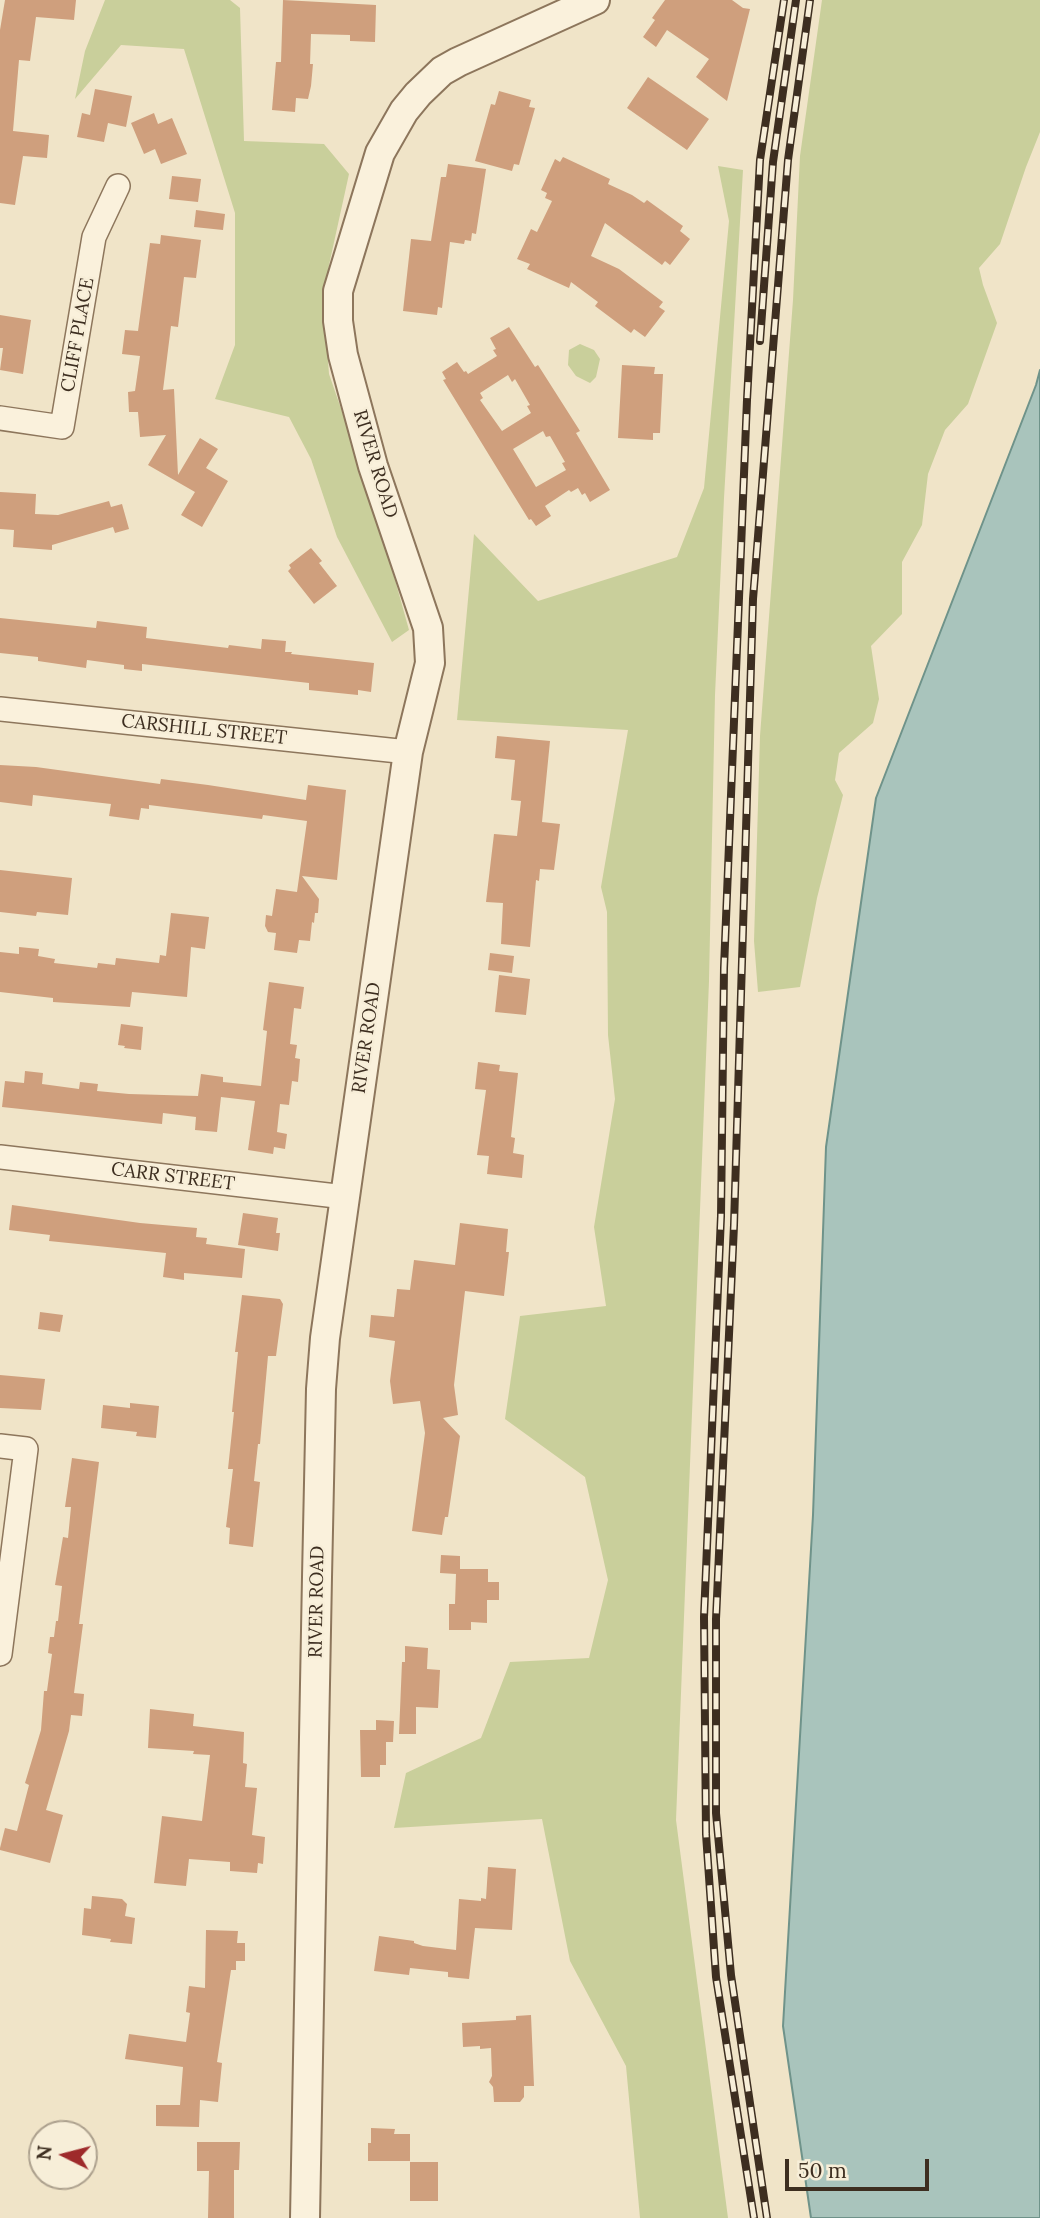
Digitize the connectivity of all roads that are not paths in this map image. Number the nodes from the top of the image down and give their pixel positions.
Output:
1 (595, 0) edge
2 (557, 8) edge
3 (118, 186) dead end
4 (0, 418) edge
5 (0, 709) edge
6 (408, 752) junction
7 (0, 1157) edge
8 (345, 1197) junction
9 (0, 1446) edge
10 (0, 1654) edge
11 (306, 2218) edge

1 - 2 street, RIVER ROAD
2 - 6 street, RIVER ROAD
3 - 4 street, CLIFF PLACE
5 - 6 street, CARSHILL STREET
6 - 8 street, RIVER ROAD
7 - 8 street, CARR STREET
8 - 11 street, RIVER ROAD
9 - 10 street

